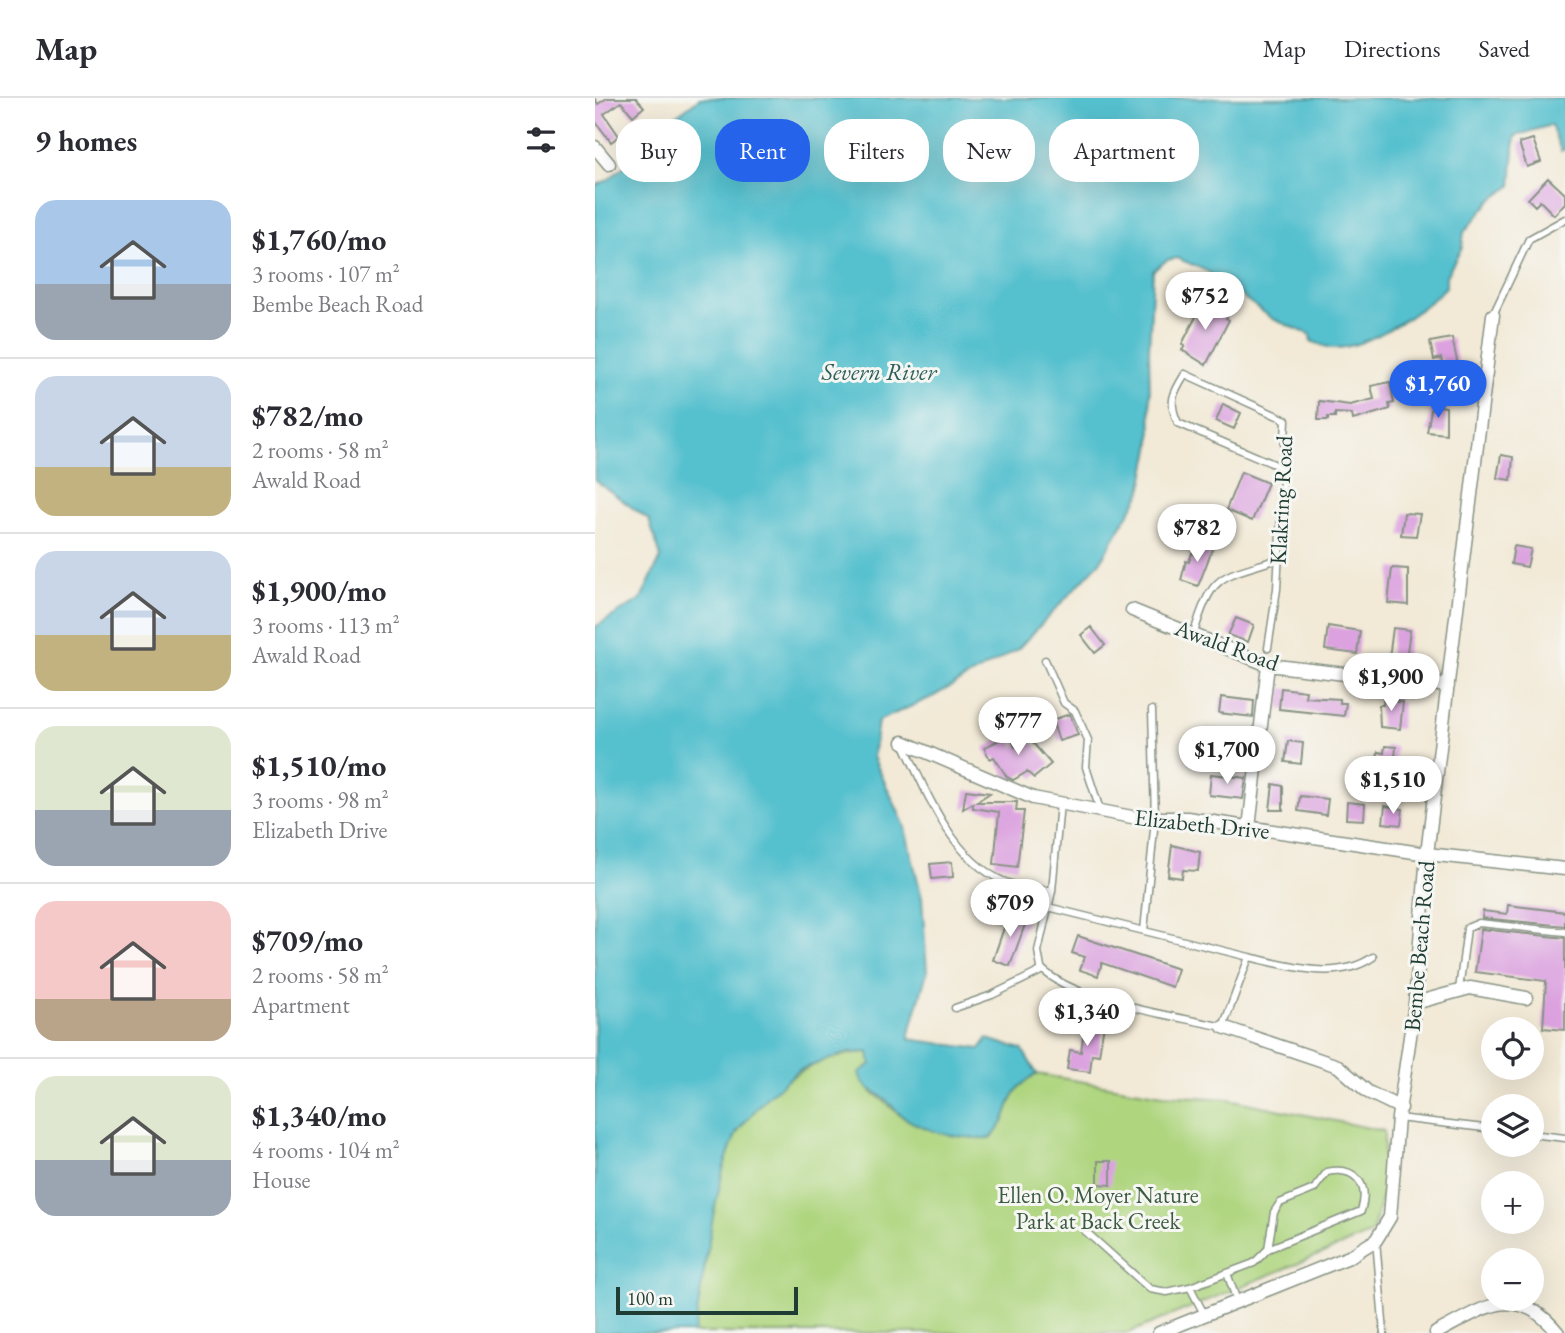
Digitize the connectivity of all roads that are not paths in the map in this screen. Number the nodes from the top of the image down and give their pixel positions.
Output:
1 (595, 147) edge
2 (608, 164) dead end
3 (1565, 219) edge
4 (1493, 315) joint
5 (1283, 468) junction
6 (1278, 559) junction
7 (1132, 610) dead end
8 (1194, 633) junction
9 (1268, 648) dead end
10 (1045, 660) dead end
11 (1268, 665) junction
12 (1448, 686) junction
13 (1152, 709) dead end
14 (903, 742) joint
15 (1218, 743) dead end
16 (1257, 749) junction
17 (1061, 803) junction
18 (1100, 810) junction
19 (1155, 819) junction
20 (1249, 828) junction
21 (1427, 854) junction
22 (1565, 869) edge
23 (1052, 891) junction
24 (1048, 907) junction
25 (1144, 931) junction
26 (1565, 932) edge
27 (1249, 957) junction
28 (1373, 957) dead end
29 (1043, 970) junction
30 (1459, 993) junction
31 (1526, 998) dead end
32 (1415, 1003) junction
33 (955, 1008) dead end
34 (1223, 1027) junction
35 (1400, 1113) junction
36 (1481, 1127) edge
37 (1544, 1136) edge
38 (1565, 1138) edge
39 (1084, 1230) dead end
40 (1376, 1240) junction
41 (1268, 1249) junction
42 (1227, 1273) junction
43 (1190, 1287) junction
44 (1237, 1303) junction
45 (1205, 1316) junction
46 (1159, 1333) edge
47 (1384, 1333) edge
48 (1436, 1333) edge
49 (1558, 1333) edge

1 - 2 street
3 - 4 lane, Bembe Beach Road
4 - 12 street, Bembe Beach Road
5 - 5 lane, Klakring Road
5 - 6 lane, Klakring Road
6 - 8 lane
6 - 9 lane, Klakring Road
7 - 8 street, Awald Road
8 - 11 street, Awald Road
10 - 18 lane
11 - 12 street, Awald Road
11 - 16 street
12 - 21 street, Bembe Beach Road
13 - 19 lane
14 - 17 street, Elizabeth Drive
14 - 23 lane
15 - 16 street
16 - 20 street
17 - 18 street, Elizabeth Drive
17 - 23 lane
18 - 19 street, Elizabeth Drive
19 - 20 street, Elizabeth Drive
19 - 25 lane
20 - 21 street, Elizabeth Drive
21 - 22 street, Elizabeth Drive
21 - 32 street, Bembe Beach Road
23 - 24 lane
24 - 25 lane
24 - 29 lane
25 - 27 lane
26 - 30 lane
27 - 28 lane
27 - 34 lane
29 - 33 lane
29 - 34 lane
30 - 31 street
30 - 32 street
32 - 35 street, Bembe Beach Road
34 - 35 street
35 - 36 lane
35 - 40 street, Bembe Beach Road
37 - 38 lane
39 - 43 lane
40 - 44 street
40 - 47 lane
41 - 41 lane
41 - 42 lane
42 - 43 lane
42 - 44 lane
43 - 45 lane
44 - 45 street
45 - 46 street
48 - 49 street

